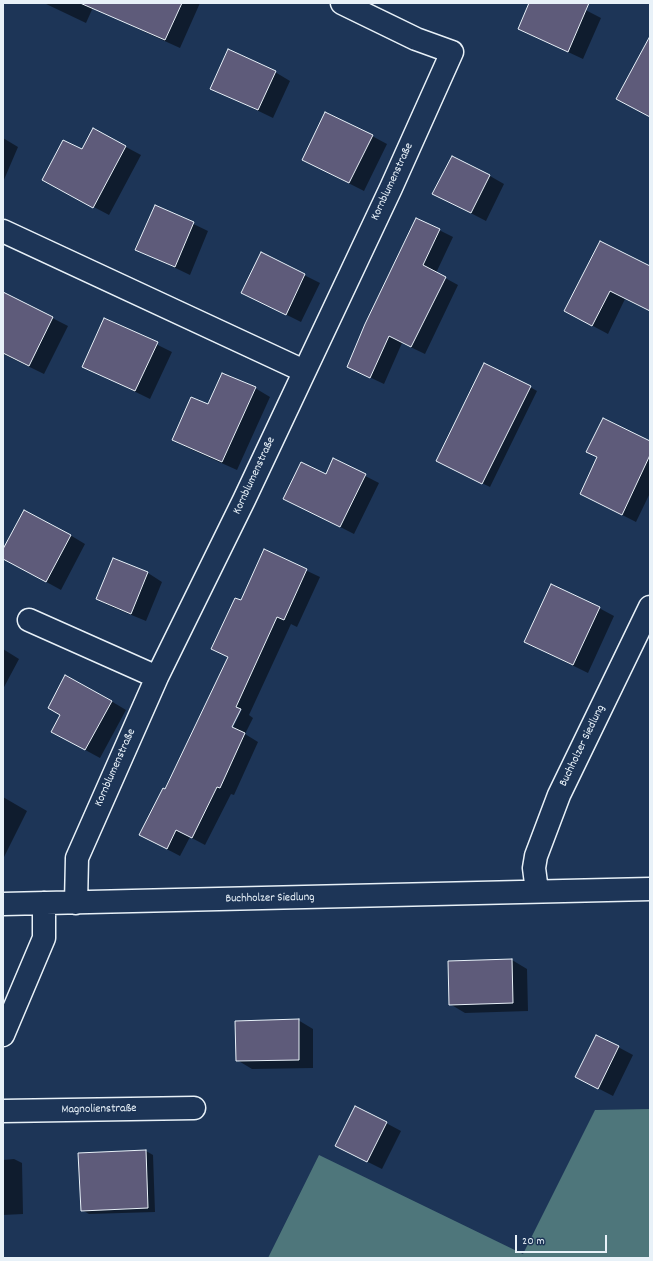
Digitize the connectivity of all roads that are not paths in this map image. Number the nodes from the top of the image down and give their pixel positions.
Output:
1 (342, 3) edge
2 (3, 232) edge
3 (304, 371) junction
4 (650, 607) edge
5 (30, 620) dead end
6 (157, 677) junction
7 (650, 889) edge
8 (537, 891) junction
9 (44, 903) junction
10 (76, 903) junction
11 (3, 904) edge
12 (3, 1035) edge
13 (194, 1108) dead end
14 (3, 1111) edge

1 - 3 street, Kornblumenstraße
2 - 3 street
3 - 6 street, Kornblumenstraße
4 - 8 street, Buchholzer Siedlung
5 - 6 street
6 - 10 street, Kornblumenstraße
7 - 8 street, Buchholzer Siedlung
8 - 10 street, Buchholzer Siedlung
9 - 10 street, Buchholzer Siedlung
9 - 11 street, Buchholzer Siedlung
9 - 12 street
13 - 14 street, Magnolienstraße

